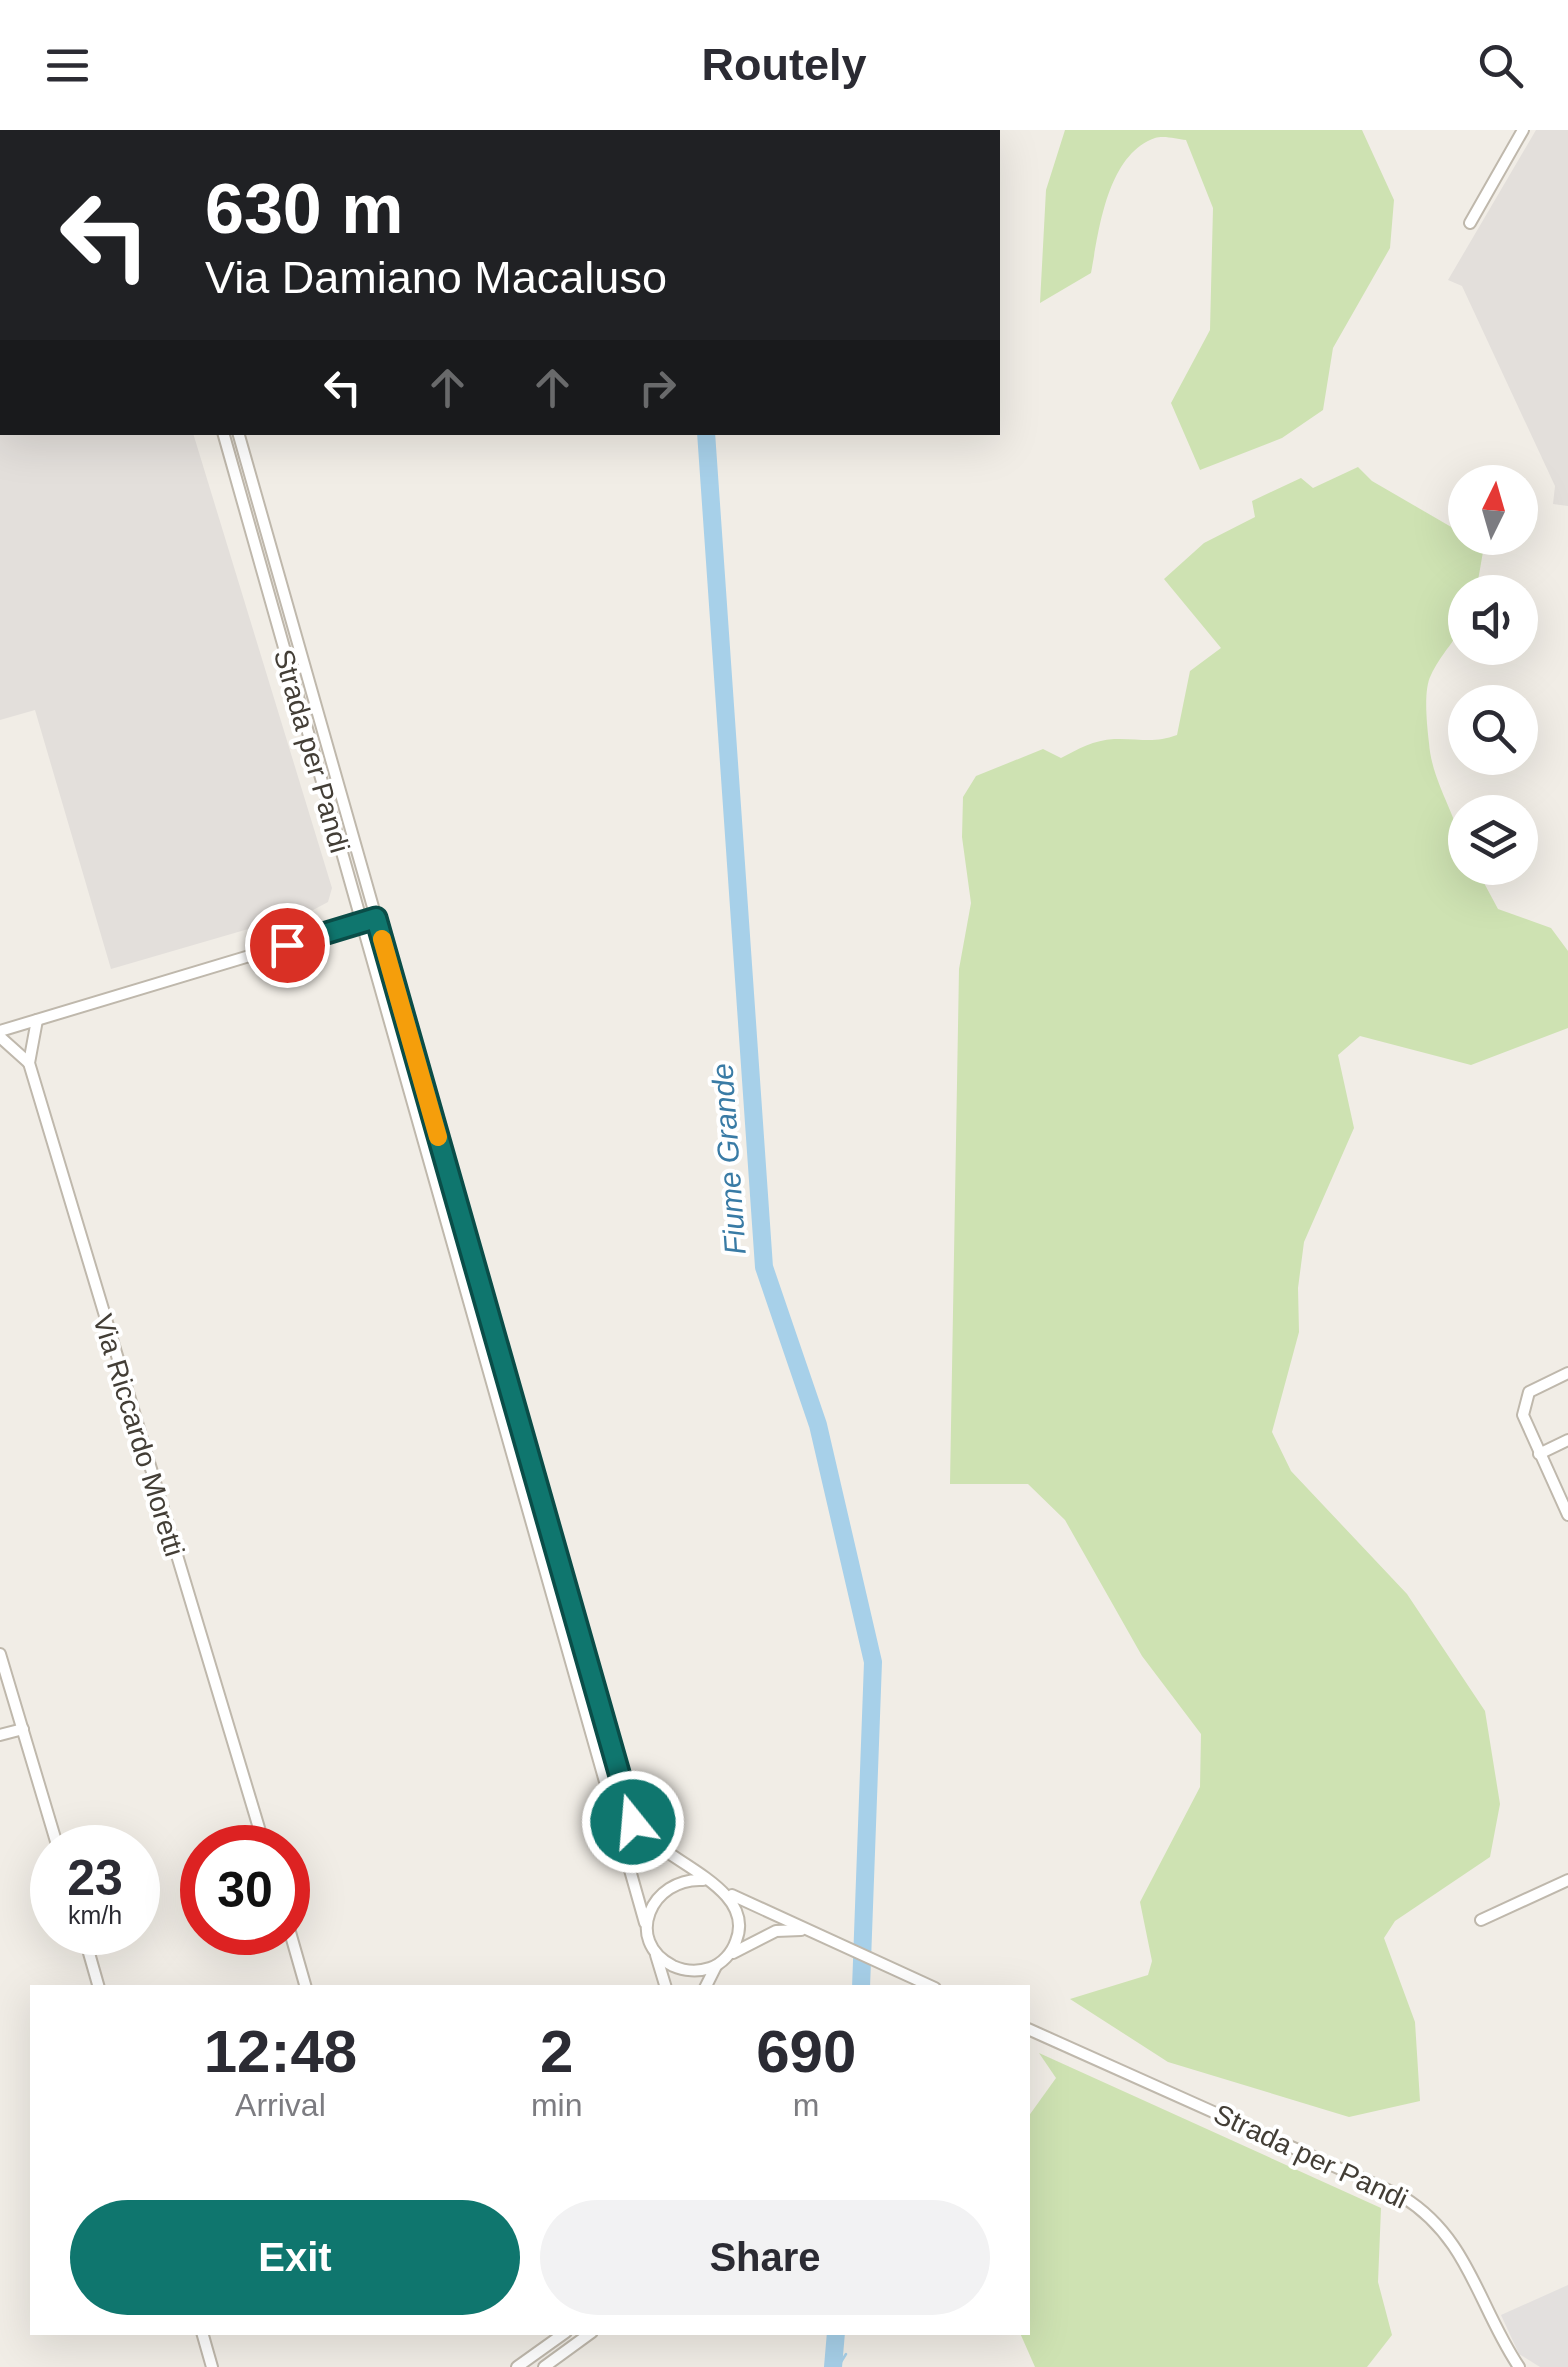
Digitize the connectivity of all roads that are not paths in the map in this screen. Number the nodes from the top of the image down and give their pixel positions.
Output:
1 (1523, 130) edge
2 (1470, 223) dead end
3 (224, 435) edge
4 (239, 435) edge
5 (376, 918) junction
6 (360, 923) junction
7 (37, 1020) junction
8 (0, 1034) edge
9 (29, 1063) junction
10 (1568, 1373) edge
11 (1568, 1440) edge
12 (1540, 1454) junction
13 (1568, 1515) edge
14 (0, 1654) edge
15 (22, 1729) junction
16 (0, 1735) edge
17 (51, 1825) edge
18 (257, 1825) edge
19 (704, 1880) junction
20 (1568, 1880) edge
21 (726, 1892) junction
22 (1481, 1920) dead end
23 (812, 1932) junction
24 (650, 1940) junction
25 (90, 1955) edge
26 (297, 1955) edge
27 (726, 1957) junction
28 (716, 1966) junction
29 (98, 1985) edge
30 (305, 1985) edge
31 (665, 1985) edge
32 (706, 1985) edge
33 (929, 1985) edge
34 (1030, 2029) edge
35 (203, 2335) edge
36 (562, 2335) edge
37 (588, 2335) edge
38 (212, 2367) edge
39 (517, 2367) edge
40 (544, 2367) edge
41 (1518, 2367) edge

1 - 2 street
3 - 6 street, Strada per Pandi
4 - 5 street, Strada per Pandi
5 - 6 street
5 - 19 street, Strada per Pandi
6 - 7 street
6 - 24 street, Strada per Pandi
7 - 8 street
7 - 9 street, Via Riccardo Moretti
8 - 9 street
9 - 18 street, Via Riccardo Moretti
10 - 12 street
11 - 12 street
12 - 13 street
14 - 15 street
15 - 16 street
15 - 17 street
19 - 21 street, Strada per Pandi
19 - 24 street
20 - 22 street
21 - 23 street, Strada per Pandi
21 - 27 street
23 - 27 street
23 - 33 street, Strada per Pandi
24 - 28 street
24 - 31 street, Strada per Pandi
25 - 29 street
26 - 30 street
27 - 28 street
28 - 32 street
34 - 41 street, Strada per Pandi
35 - 38 street
36 - 39 street
37 - 40 street

